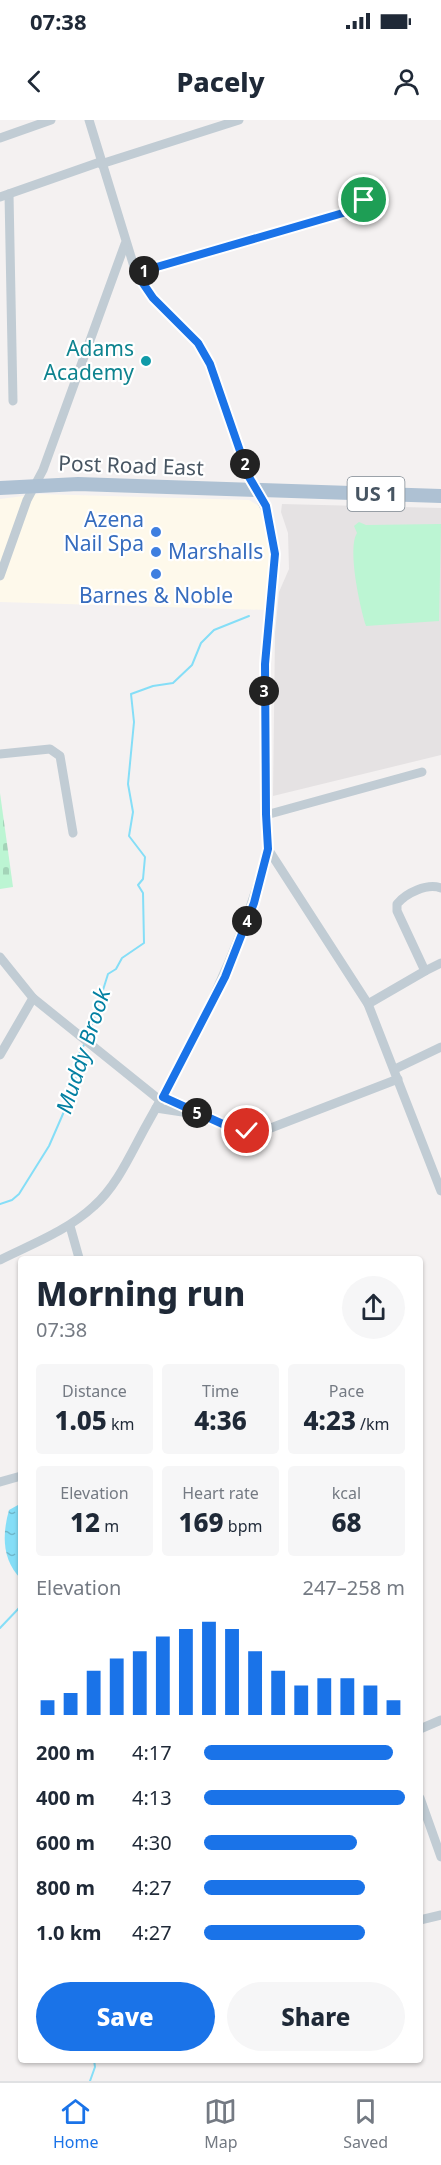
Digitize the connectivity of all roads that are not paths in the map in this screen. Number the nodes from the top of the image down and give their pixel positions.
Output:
1 (51, 120) edge
2 (89, 120) edge
3 (239, 120) edge
4 (0, 138) edge
5 (101, 163) junction
6 (5, 195) edge
7 (343, 213) dead end
8 (126, 244) junction
9 (136, 273) junction
10 (13, 401) dead end
11 (36, 484) junction
12 (0, 488) edge
13 (258, 490) junction
14 (441, 496) edge
15 (0, 576) edge
16 (0, 754) edge
17 (423, 772) dead end
18 (266, 814) junction
19 (73, 833) dead end
20 (268, 849) junction
21 (441, 888) edge
22 (0, 957) edge
23 (441, 963) edge
24 (425, 971) junction
25 (33, 998) junction
26 (368, 1004) junction
27 (441, 1047) edge
28 (0, 1055) edge
29 (395, 1069) junction
30 (398, 1079) junction
31 (160, 1102) junction
32 (441, 1191) edge
33 (70, 1226) junction
34 (78, 1256) edge
35 (0, 1260) edge
36 (18, 1477) edge
37 (0, 1482) edge
38 (441, 1720) edge
39 (423, 1728) edge
40 (423, 1806) edge
41 (441, 1857) edge
42 (441, 1915) edge
43 (423, 1919) edge

1 - 4 street
2 - 5 street
3 - 5 street
5 - 6 street
5 - 8 street
6 - 10 street
7 - 9 street
8 - 9 street
8 - 11 street
9 - 13 street
11 - 12 main road, Post Road East / US 1
11 - 13 main road, Post Road East / US 1
11 - 15 street
13 - 14 main road, Post Road East / US 1
13 - 18 street
16 - 19 street
17 - 18 street
18 - 20 street
20 - 26 street
20 - 31 street
21 - 24 street
22 - 25 street
23 - 24 street
24 - 26 street
25 - 28 street
25 - 31 street
26 - 29 street
27 - 29 street
29 - 30 street
30 - 31 street
30 - 32 street
31 - 33 street
33 - 34 street
33 - 35 street
36 - 37 street
38 - 39 street
40 - 41 street
42 - 43 street

